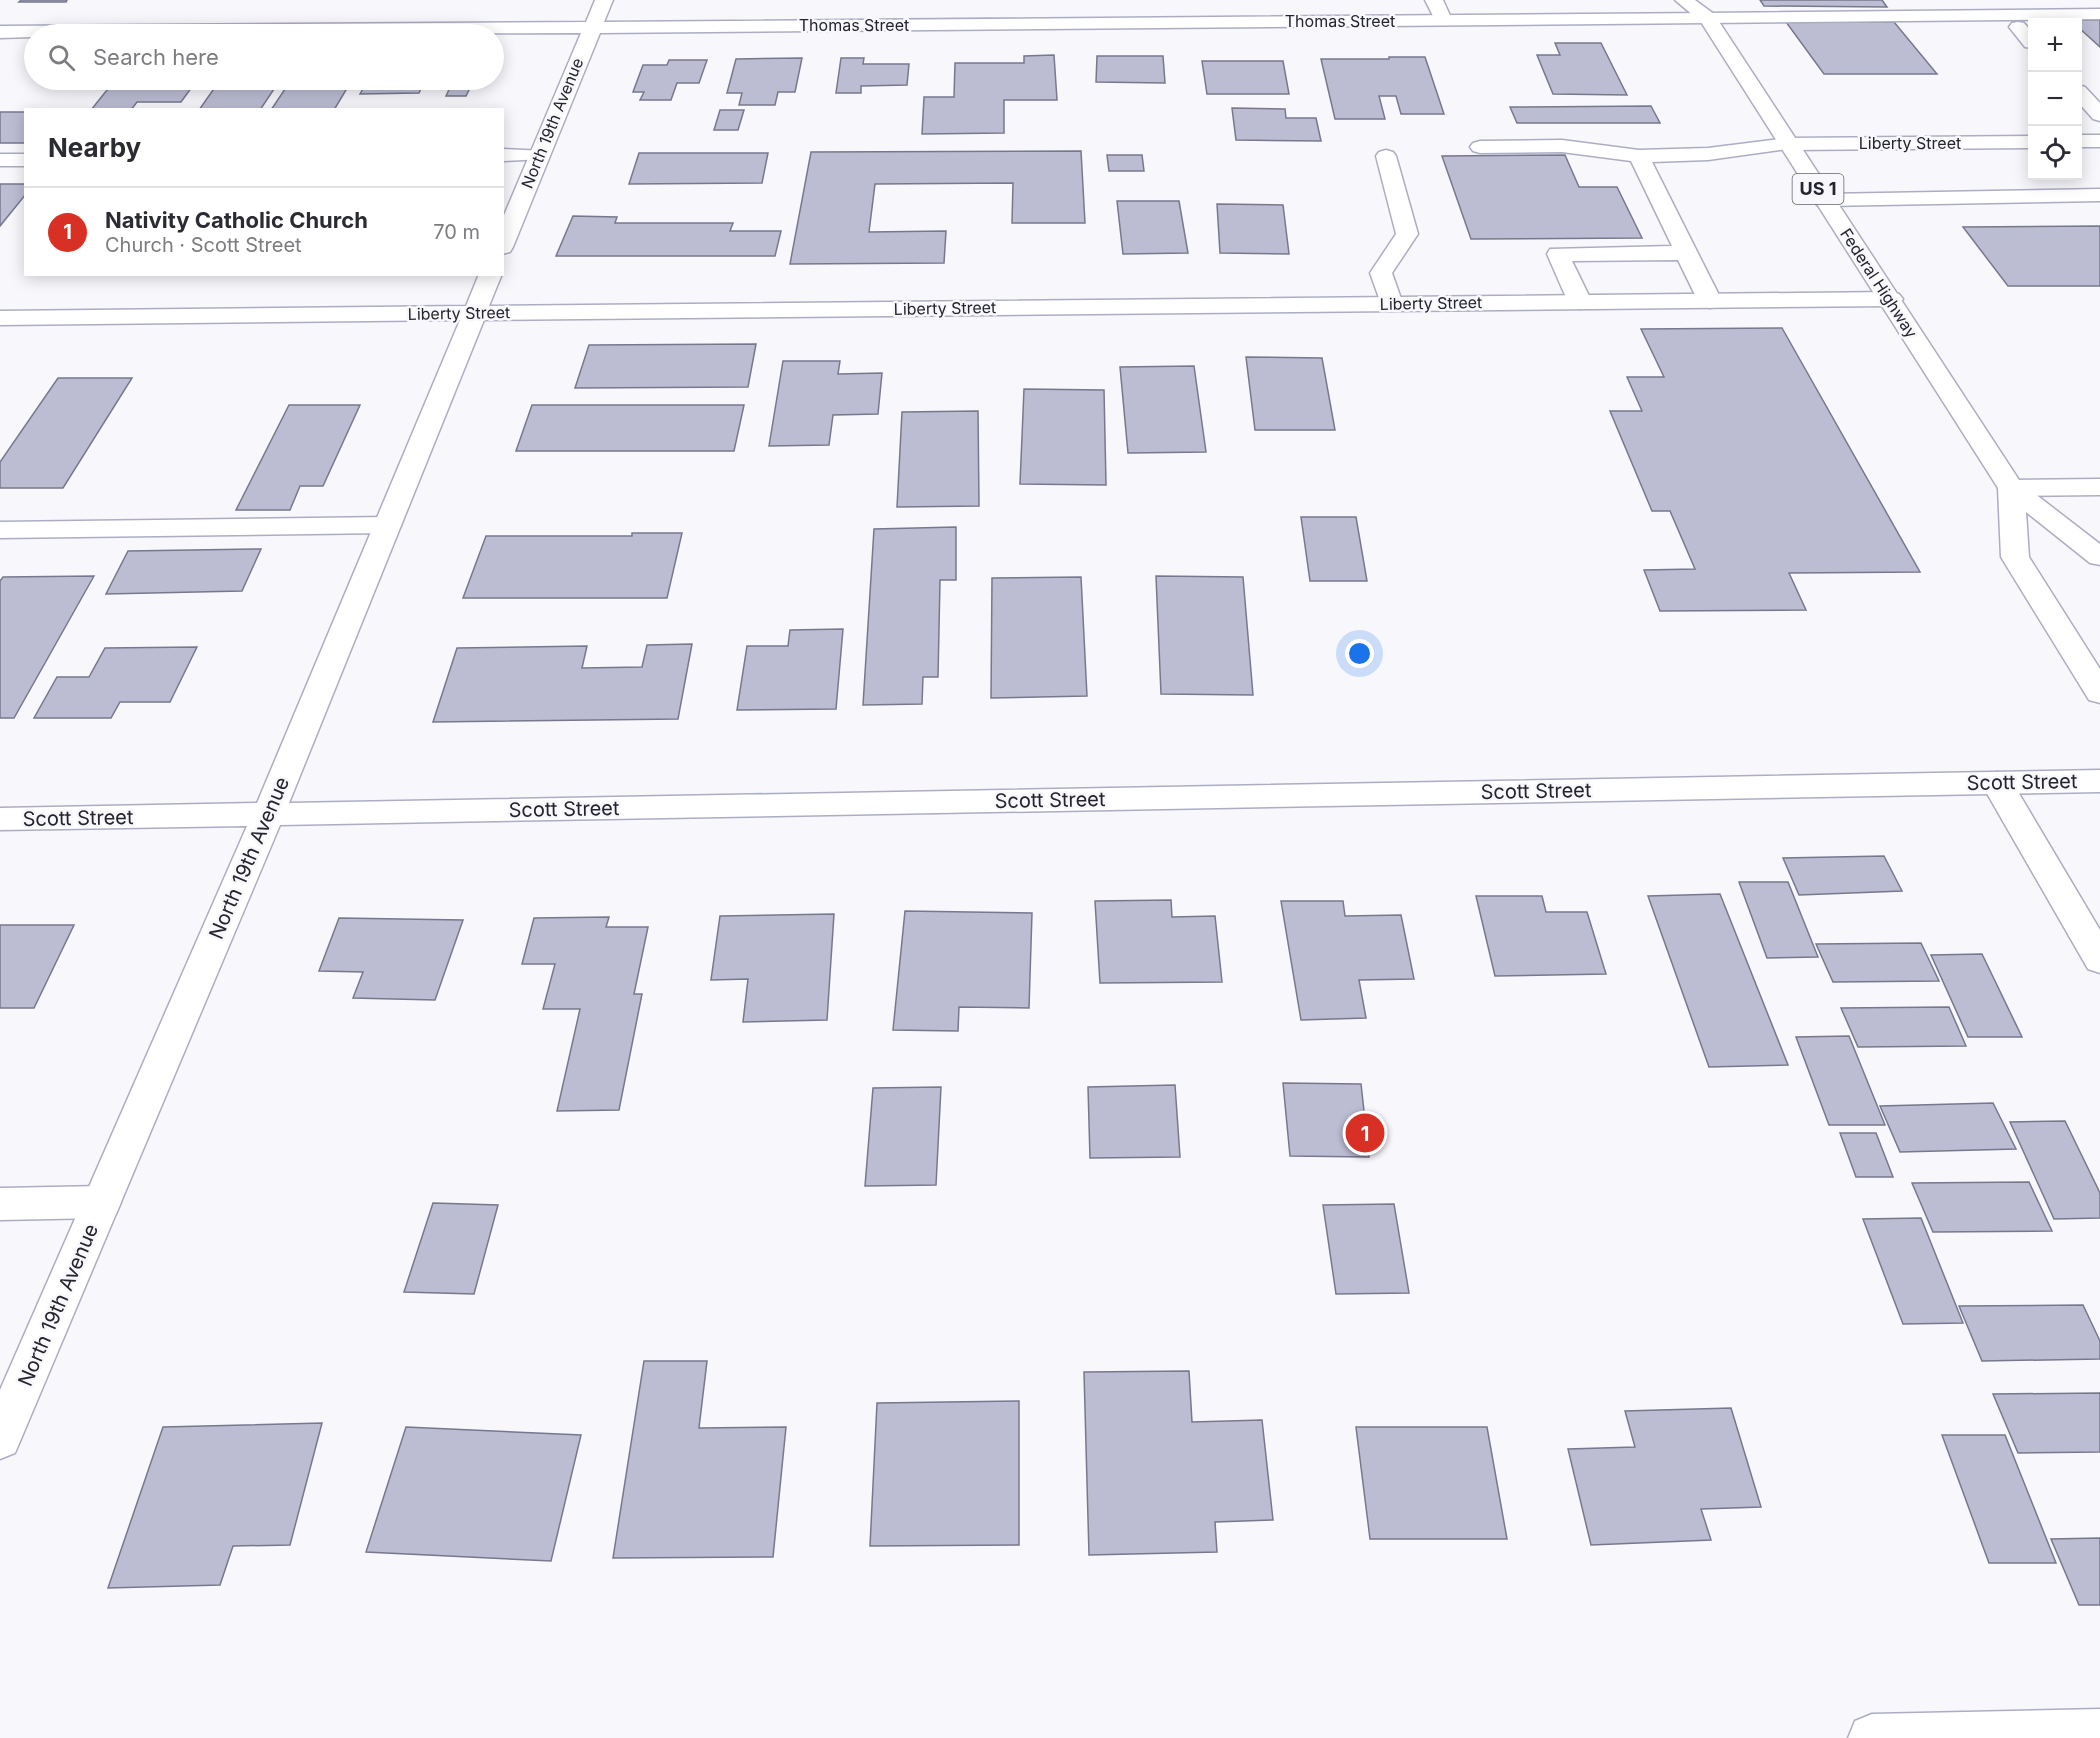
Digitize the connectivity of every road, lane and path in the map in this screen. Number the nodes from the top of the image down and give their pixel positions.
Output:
1 (604, 0) edge
2 (1434, 0) edge
3 (1684, 0) edge
4 (1708, 9) edge
5 (2100, 14) edge
6 (1443, 20) junction
7 (591, 27) junction
8 (2018, 27) dead end
9 (504, 28) edge
10 (0, 32) edge
11 (24, 32) edge
12 (2028, 38) edge
13 (2082, 95) edge
14 (2100, 115) edge
15 (2082, 141) edge
16 (2100, 141) edge
17 (2028, 142) edge
18 (1788, 144) junction
19 (1480, 147) dead end
20 (504, 155) edge
21 (539, 155) junction
22 (1386, 156) dead end
23 (1639, 156) junction
24 (0, 160) edge
25 (24, 160) edge
26 (2100, 195) edge
27 (1825, 200) junction
28 (504, 242) edge
29 (1686, 253) junction
30 (490, 276) edge
31 (1890, 299) junction
32 (1710, 301) junction
33 (1580, 302) junction
34 (1390, 304) junction
35 (476, 312) junction
36 (0, 318) edge
37 (2100, 487) edge
38 (2011, 488) junction
39 (388, 525) junction
40 (0, 530) edge
41 (2100, 557) edge
42 (2100, 693) edge
43 (2100, 781) edge
44 (1997, 783) junction
45 (268, 815) junction
46 (0, 819) edge
47 (2100, 960) edge
48 (102, 1202) junction
49 (0, 1204) edge
50 (0, 1439) edge
51 (2100, 1733) edge
52 (1872, 1738) edge

1 - 7 street, North 19th Avenue
2 - 6 street
3 - 4 street, Federal Highway / US 1
4 - 5 street, Thomas Street
4 - 6 street, Thomas Street
4 - 18 street, Federal Highway / US 1
6 - 7 street, Thomas Street
7 - 9 street, Thomas Street
7 - 21 street, North 19th Avenue
8 - 12 street
10 - 11 street, Thomas Street
13 - 14 street
15 - 16 street
17 - 18 street, Liberty Street
18 - 23 street, Liberty Street
18 - 27 street, Federal Highway / US 1
19 - 23 street, Liberty Street
20 - 21 street
21 - 28 street, North 19th Avenue
22 - 34 street
23 - 29 street
24 - 25 street
26 - 27 street
27 - 31 street, Federal Highway / US 1
29 - 32 street
29 - 33 street
30 - 35 street, North 19th Avenue
31 - 32 street, Liberty Street
31 - 38 street, Federal Highway / US 1
32 - 33 street, Liberty Street
33 - 34 street, Liberty Street
34 - 35 street, Liberty Street
35 - 36 street, Liberty Street
35 - 39 street, North 19th Avenue
37 - 38 street
38 - 41 street, Federal Highway / US 1
38 - 42 street, Federal Highway / US 1
39 - 40 street
39 - 45 street, North 19th Avenue
43 - 44 street, Scott Street
44 - 45 street, Scott Street
44 - 47 street
45 - 46 street, Scott Street
45 - 48 street, North 19th Avenue
48 - 49 street
48 - 50 street, North 19th Avenue
51 - 52 street

